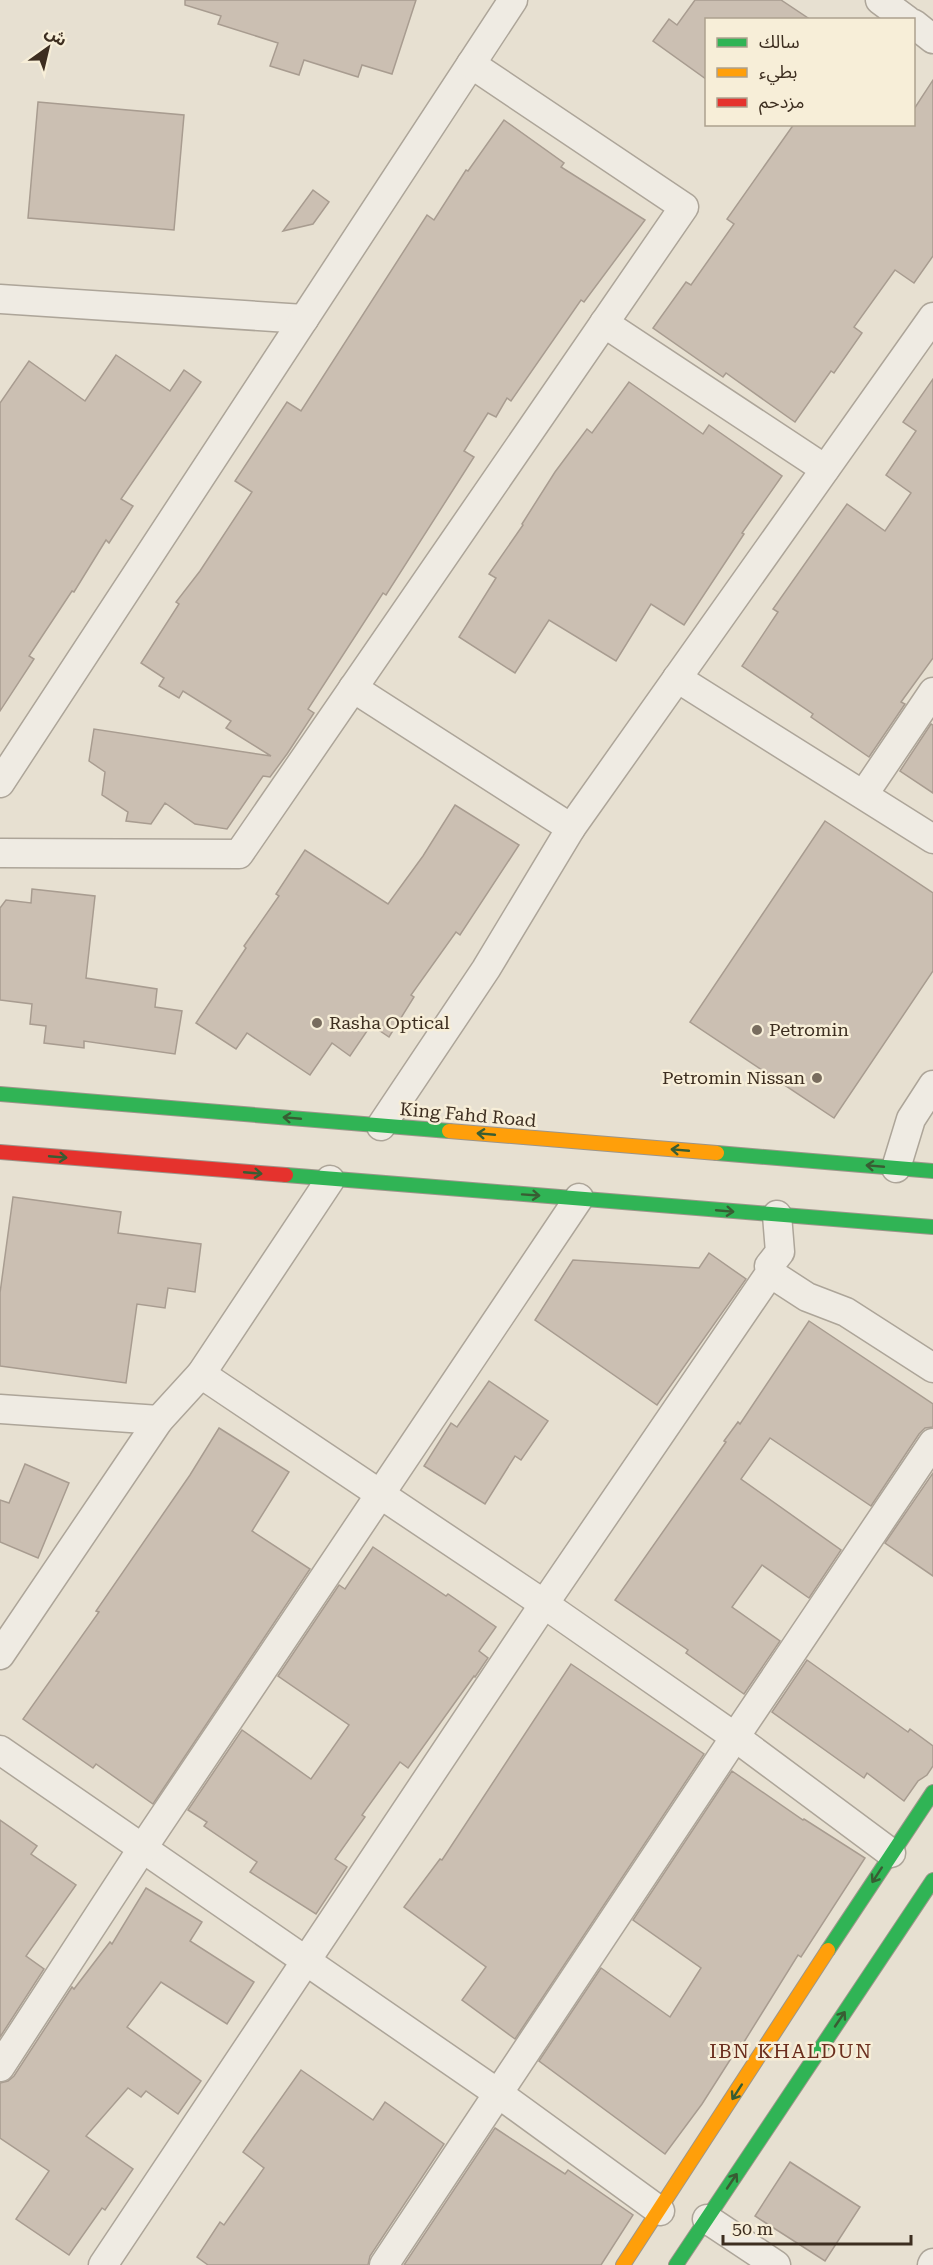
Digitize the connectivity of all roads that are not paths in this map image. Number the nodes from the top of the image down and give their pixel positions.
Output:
1 (513, 0) edge
2 (880, 0) edge
3 (904, 18) edge
4 (915, 25) edge
5 (933, 39) edge
6 (471, 64) junction
7 (0, 299) edge
8 (304, 319) junction
9 (604, 323) junction
10 (929, 333) edge
11 (825, 469) junction
12 (677, 678) junction
13 (353, 688) junction
14 (933, 692) edge
15 (0, 783) edge
16 (864, 794) junction
17 (571, 828) junction
18 (933, 839) edge
19 (0, 853) edge
20 (933, 1085) edge
21 (0, 1094) edge
22 (381, 1126) junction
23 (0, 1152) edge
24 (896, 1168) junction
25 (933, 1171) edge
26 (330, 1180) junction
27 (579, 1198) junction
28 (777, 1215) junction
29 (933, 1227) edge
30 (770, 1273) junction
31 (933, 1368) edge
32 (201, 1374) junction
33 (0, 1409) edge
34 (159, 1420) junction
35 (933, 1443) edge
36 (381, 1493) junction
37 (544, 1604) junction
38 (0, 1655) edge
39 (735, 1737) junction
40 (0, 1750) edge
41 (933, 1792) edge
42 (142, 1849) junction
43 (891, 1852) junction
44 (933, 1880) edge
45 (306, 1962) junction
46 (0, 2067) edge
47 (499, 2094) junction
48 (660, 2211) junction
49 (707, 2219) junction
50 (103, 2265) edge
51 (384, 2265) edge
52 (623, 2265) edge
53 (676, 2265) edge
54 (776, 2265) edge

1 - 6 street
2 - 3 street
4 - 5 street
6 - 8 street
6 - 9 street
7 - 8 street
8 - 15 street
9 - 11 street
9 - 13 street
10 - 11 street
11 - 12 street
12 - 16 street
12 - 17 street
13 - 17 street
13 - 19 street
14 - 16 street
16 - 18 street
17 - 22 street
20 - 24 street
22 -> 21 main road, King Fahd Road
24 -> 22 main road, King Fahd Road
23 -> 26 main road
24 - 25 main road, King Fahd Road
26 -> 27 main road
26 - 32 street
27 -> 28 main road
27 - 36 street
28 - 29 main road
28 - 30 street
30 - 31 street
30 - 37 street
32 - 34 street
32 - 36 street
33 - 34 street
34 - 38 street
35 - 39 street
36 - 37 street
36 - 42 street
37 - 39 street
37 - 45 street
39 - 43 street
39 - 47 street
40 - 42 street
41 - 43 main road
42 - 45 street
42 - 46 street
43 -> 48 main road
49 -> 44 main road
45 - 47 street
45 - 50 street
47 - 48 street
47 - 51 street
48 - 52 main road
49 - 53 main road
49 - 54 street

